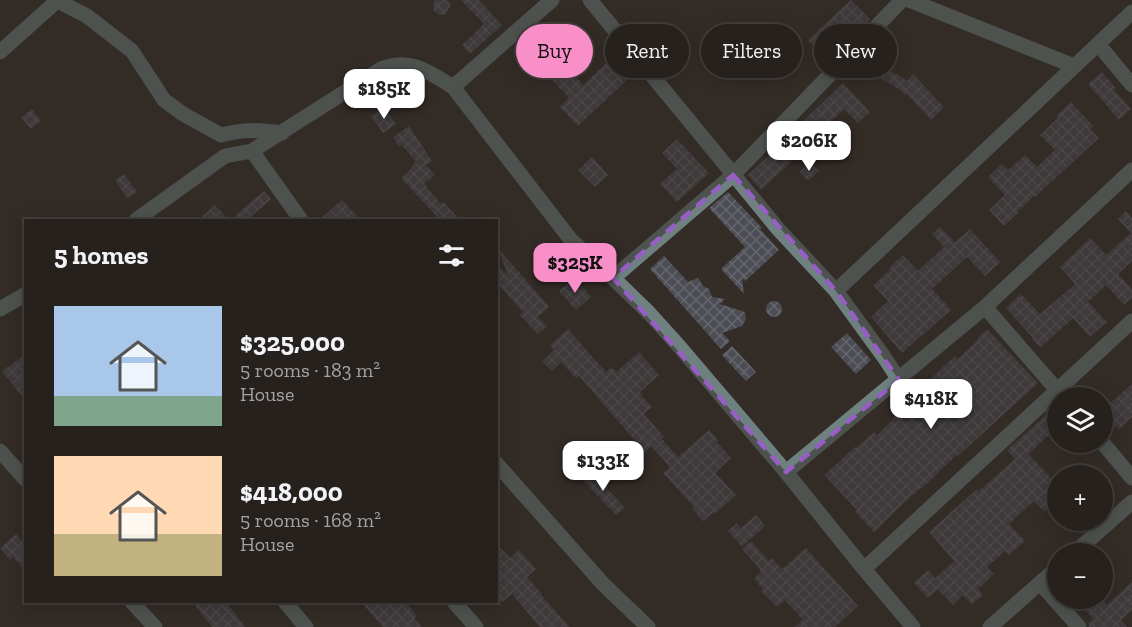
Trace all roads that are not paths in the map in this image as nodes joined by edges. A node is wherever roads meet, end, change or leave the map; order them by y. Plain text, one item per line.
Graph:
1 (552, 0) edge
2 (591, 0) edge
3 (902, 0) edge
4 (909, 0) edge
5 (1127, 0) edge
6 (56, 1) edge
7 (1132, 12) edge
8 (1116, 27) junction
9 (1098, 44) junction
10 (0, 52) edge
11 (1074, 66) junction
12 (1132, 85) edge
13 (453, 87) junction
14 (282, 133) junction
15 (221, 135) junction
16 (252, 151) junction
17 (225, 156) junction
18 (1132, 170) edge
19 (734, 175) junction
20 (137, 219) edge
21 (300, 219) edge
22 (613, 278) junction
23 (836, 291) junction
24 (24, 295) edge
25 (985, 307) junction
26 (0, 309) edge
27 (1132, 321) edge
28 (899, 380) junction
29 (1055, 387) edge
30 (1068, 387) edge
31 (1047, 406) edge
32 (0, 451) edge
33 (1111, 453) edge
34 (498, 465) edge
35 (786, 472) junction
36 (24, 478) edge
37 (1132, 478) edge
38 (1132, 502) edge
39 (1085, 543) edge
40 (864, 569) junction
41 (1047, 577) edge
42 (1040, 583) junction
43 (133, 603) edge
44 (286, 603) edge
45 (455, 603) edge
46 (641, 624) edge
47 (155, 627) edge
48 (306, 627) edge
49 (476, 627) edge
50 (913, 627) edge
51 (990, 627) edge
52 (1079, 627) edge

1 - 13 street
2 - 19 street
3 - 19 street
4 - 11 street
5 - 8 street
6 - 10 street
6 - 15 street
7 - 8 street
8 - 9 street
9 - 11 street
9 - 12 street
11 - 23 street
13 - 14 street
13 - 22 street
14 - 15 street
14 - 16 street
15 - 17 street
16 - 17 street
16 - 21 street
17 - 20 street
18 - 25 street
19 - 22 street
19 - 23 street
22 - 35 street
23 - 28 street
24 - 26 street
25 - 28 street
25 - 29 street
27 - 30 street
28 - 35 street
31 - 40 street
32 - 36 street
33 - 37 street
34 - 46 street
35 - 40 street
38 - 39 street
40 - 50 street
41 - 42 street
42 - 51 street
42 - 52 street
43 - 47 street
44 - 48 street
45 - 49 street

